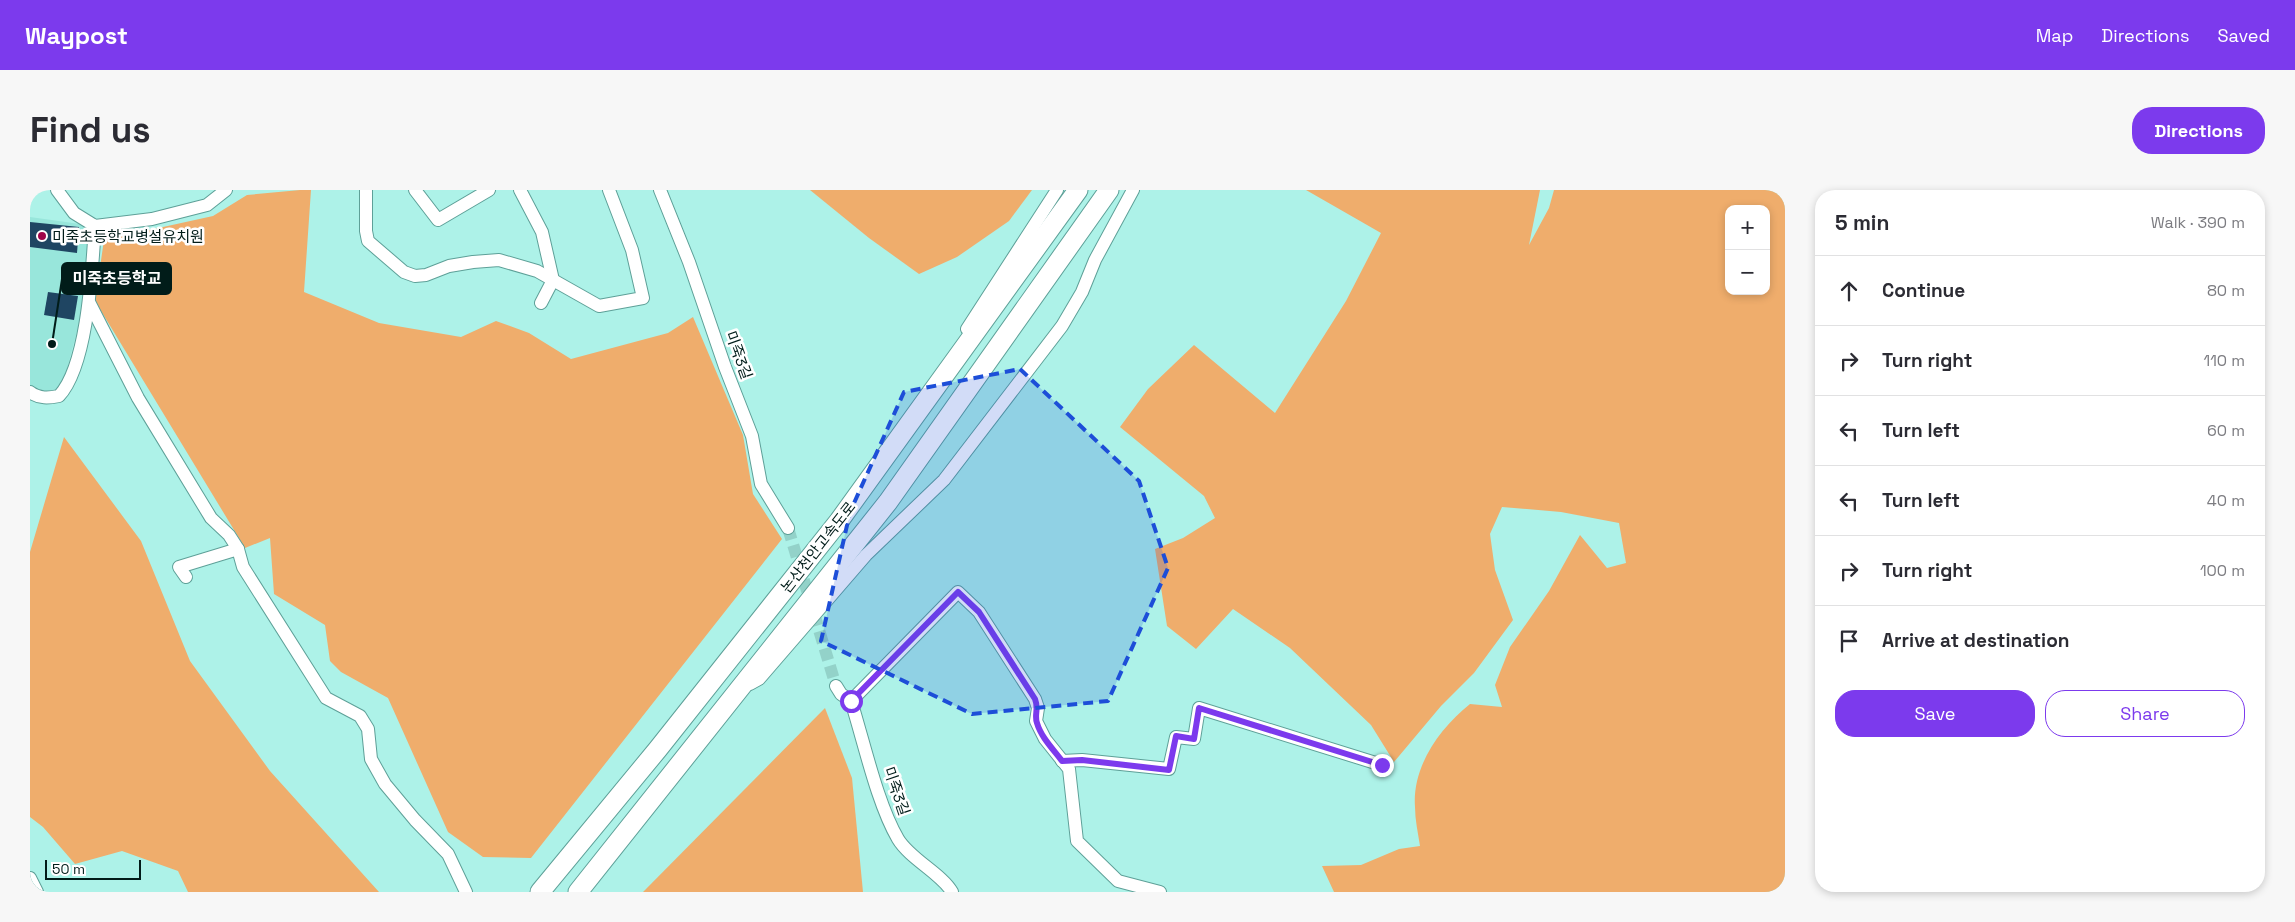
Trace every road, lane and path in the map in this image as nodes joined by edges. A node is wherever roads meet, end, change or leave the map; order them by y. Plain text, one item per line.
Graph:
1 (57, 190) edge
2 (226, 190) edge
3 (366, 190) edge
4 (415, 190) edge
5 (489, 190) edge
6 (520, 190) edge
7 (609, 190) edge
8 (660, 190) edge
9 (1057, 190) edge
10 (1078, 190) edge
11 (1109, 190) edge
12 (1133, 190) edge
13 (95, 226) junction
14 (553, 280) junction
15 (89, 302) junction
16 (541, 303) dead end
17 (30, 392) edge
18 (910, 425) junction
19 (788, 528) tunnel mouth
20 (238, 550) junction
21 (186, 578) dead end
22 (836, 686) tunnel mouth
23 (739, 688) junction
24 (851, 701) junction
25 (1062, 761) junction
26 (1382, 765) dead end
27 (30, 878) edge
28 (37, 892) edge
29 (466, 892) edge
30 (540, 892) edge
31 (578, 892) edge
32 (952, 892) edge
33 (1160, 892) edge

1 - 13 street
2 - 13 street
3 - 14 street
4 - 5 street
6 - 14 street
7 - 14 street
8 - 19 street, 미죽3길
9 - 18 street
10 - 18 highway, 논산천안고속도로
11 - 23 highway, 논산천안고속도로
12 - 23 street
13 - 15 street
14 - 16 street
15 - 17 street
15 - 20 street
18 - 30 highway, 논산천안고속도로
20 - 21 street
20 - 29 street
22 - 24 street, 미죽3길
23 - 31 highway, 논산천안고속도로
24 - 25 street
24 - 32 street, 미죽3길
25 - 26 street
25 - 33 street
27 - 28 street

